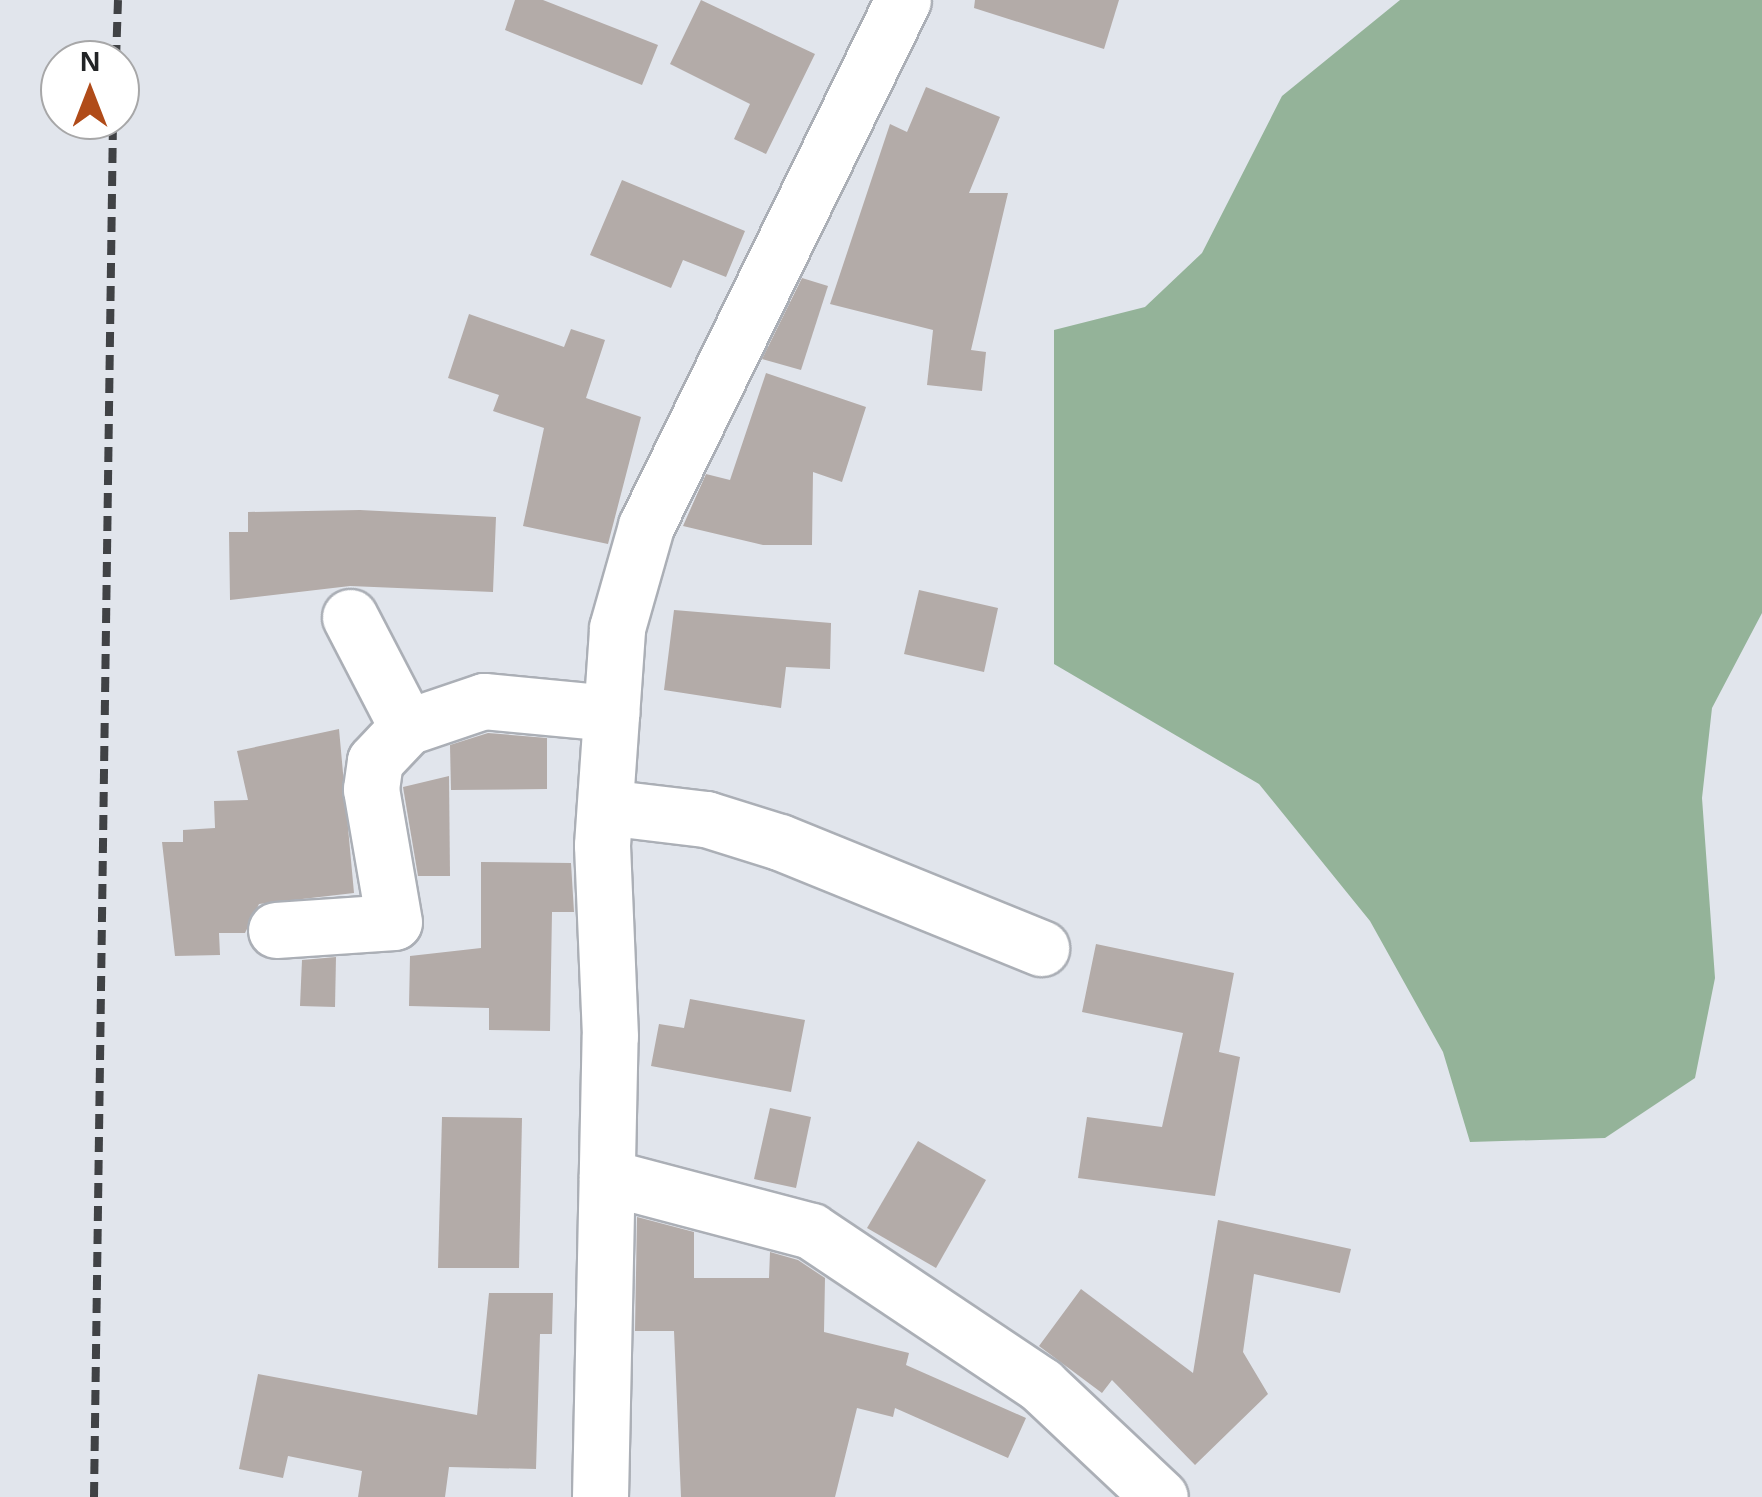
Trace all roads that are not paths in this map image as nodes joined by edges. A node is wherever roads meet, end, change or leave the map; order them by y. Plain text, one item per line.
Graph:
1 (902, 0) edge
2 (350, 617) dead end
3 (611, 713) junction
4 (407, 727) junction
5 (604, 807) junction
6 (276, 930) dead end
7 (1041, 948) dead end
8 (608, 1176) junction
9 (600, 1497) edge
10 (1160, 1497) edge

1 - 3 street
2 - 4 street
3 - 4 street
3 - 5 street
4 - 6 street
5 - 7 street
5 - 8 street
8 - 9 street
8 - 10 street

